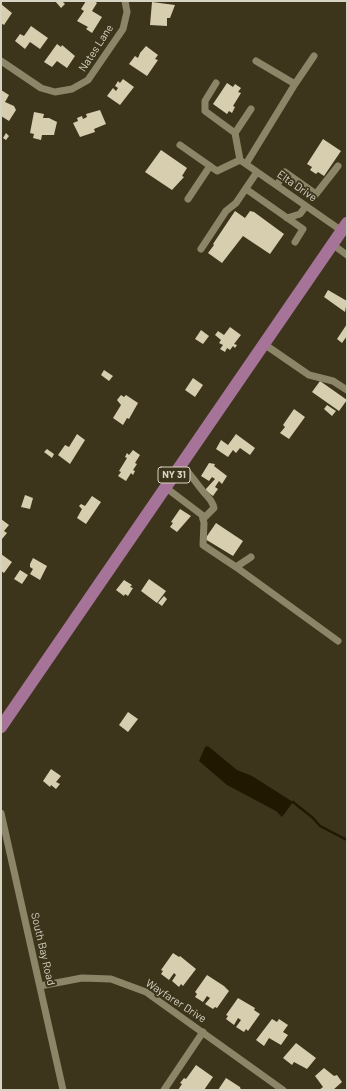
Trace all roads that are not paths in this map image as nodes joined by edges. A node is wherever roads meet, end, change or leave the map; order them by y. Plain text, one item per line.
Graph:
1 (124, 1) edge
2 (314, 56) dead end
3 (1, 61) edge
4 (256, 61) dead end
5 (216, 83) dead end
6 (295, 84) junction
7 (251, 110) dead end
8 (235, 133) junction
9 (180, 145) dead end
10 (243, 162) junction
11 (210, 166) junction
12 (338, 166) dead end
13 (258, 172) junction
14 (277, 185) junction
15 (246, 189) junction
16 (188, 198) dead end
17 (306, 206) junction
18 (287, 218) junction
19 (344, 227) edge
20 (295, 242) dead end
21 (332, 244) junction
22 (201, 249) dead end
23 (347, 255) edge
24 (264, 344) junction
25 (347, 390) edge
26 (181, 465) junction
27 (165, 487) junction
28 (203, 519) junction
29 (251, 557) dead end
30 (236, 567) junction
31 (338, 641) dead end
32 (1, 727) edge
33 (1, 813) edge
34 (40, 986) junction
35 (203, 1032) junction
36 (64, 1090) edge
37 (164, 1090) edge
38 (283, 1090) edge

1 - 3 street, Nates Lane
2 - 6 street
4 - 6 street
5 - 8 street
6 - 10 street
7 - 8 street
8 - 10 street
9 - 11 street
10 - 11 street
10 - 13 street, Elta Drive
11 - 16 street
12 - 14 street
13 - 14 street, Elta Drive
13 - 15 street
14 - 17 street, Elta Drive
15 - 18 street
15 - 22 street
17 - 18 street
17 - 19 street, Elta Drive
18 - 20 street
19 - 21 main road, NY 31
21 - 23 street
21 - 24 main road, NY 31
24 - 25 street
24 - 26 main road, NY 31
26 - 27 main road, NY 31
26 - 28 street
27 - 28 street
27 - 32 main road, NY 31
28 - 30 street
29 - 30 street
30 - 31 street
33 - 34 street, South Bay Road
34 - 35 street, Wayfarer Drive
34 - 36 street, South Bay Road
35 - 37 street
35 - 38 street, Wayfarer Drive

